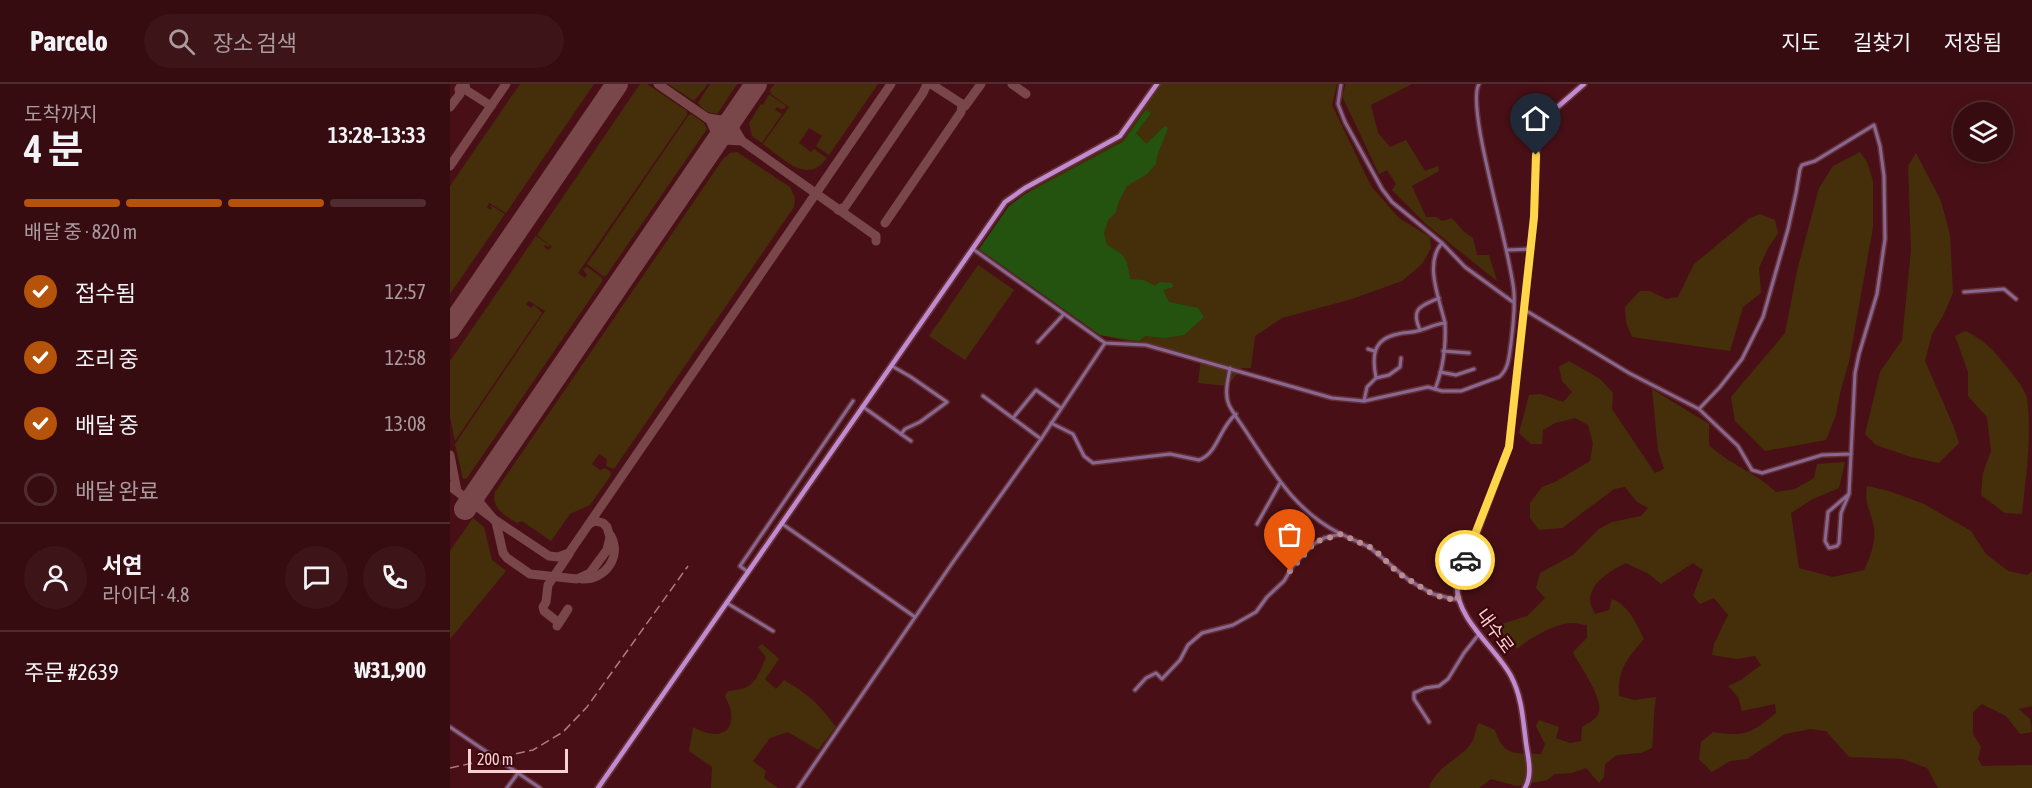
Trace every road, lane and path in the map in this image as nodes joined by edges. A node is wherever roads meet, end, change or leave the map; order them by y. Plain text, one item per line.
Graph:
1 (1157, 84) edge
2 (1341, 84) edge
3 (1478, 84) edge
4 (1584, 84) edge
5 (1442, 243) junction
6 (973, 249) junction
7 (1529, 249) junction
8 (1507, 250) junction
9 (1964, 292) dead end
10 (1439, 298) junction
11 (2016, 299) dead end
12 (1514, 302) junction
13 (1523, 309) junction
14 (1064, 314) junction
15 (1444, 323) junction
16 (1420, 330) junction
17 (1038, 342) dead end
18 (1105, 343) junction
19 (1368, 350) dead end
20 (1374, 351) junction
21 (1443, 351) junction
22 (1469, 353) dead end
23 (1401, 358) dead end
24 (892, 366) junction
25 (1230, 368) junction
26 (1474, 369) dead end
27 (1440, 372) junction
28 (1376, 378) junction
29 (1435, 389) junction
30 (983, 396) dead end
31 (854, 401) dead end
32 (1364, 401) junction
33 (862, 406) junction
34 (1061, 408) junction
35 (1699, 409) junction
36 (1236, 414) junction
37 (1013, 418) junction
38 (1052, 423) junction
39 (901, 434) junction
40 (1041, 439) junction
41 (911, 441) dead end
42 (1851, 454) junction
43 (1280, 483) junction
44 (1849, 494) junction
45 (781, 523) junction
46 (1257, 524) dead end
47 (1341, 534) junction
48 (748, 572) junction
49 (1458, 600) junction
50 (727, 603) junction
51 (915, 618) junction
52 (773, 631) dead end
53 (1479, 634) junction
54 (1135, 690) dead end
55 (1429, 722) dead end
56 (450, 727) edge
57 (518, 773) junction
58 (507, 788) edge
59 (540, 788) edge
60 (598, 788) edge
61 (798, 788) edge
62 (1525, 788) edge

1 - 6 street
2 - 5 street
3 - 8 street
4 - 7 street, 내수로
5 - 10 street
5 - 12 street
6 - 14 street
6 - 24 street
7 - 8 street
7 - 13 street, 내수로
8 - 12 street
9 - 11 street
10 - 15 street
10 - 16 street
12 - 29 street
13 - 35 street
13 - 49 street, 내수로
14 - 17 street
14 - 18 street
15 - 16 street
15 - 21 street
16 - 20 street
18 - 25 street
18 - 34 street
19 - 20 street
20 - 28 street
21 - 22 street
21 - 27 street
23 - 28 street
24 - 33 street
24 - 39 street
25 - 32 street
25 - 36 street
26 - 27 street
27 - 29 street
28 - 32 street
29 - 32 street
30 - 37 street
31 - 48 street
33 - 39 street
33 - 45 street
34 - 37 street
34 - 38 street
35 - 42 street
35 - 42 street
36 - 38 street
36 - 43 street
37 - 40 street
38 - 40 street
39 - 41 street
40 - 51 street
42 - 44 street
43 - 46 street
43 - 47 street
44 - 44 street
45 - 48 street
45 - 51 street
47 - 49 street
47 - 54 street
48 - 50 street
49 - 53 street, 내수로
50 - 52 street
50 - 60 street
51 - 61 street
53 - 55 street
53 - 62 street, 내수로
56 - 57 street
57 - 58 street
57 - 59 street

